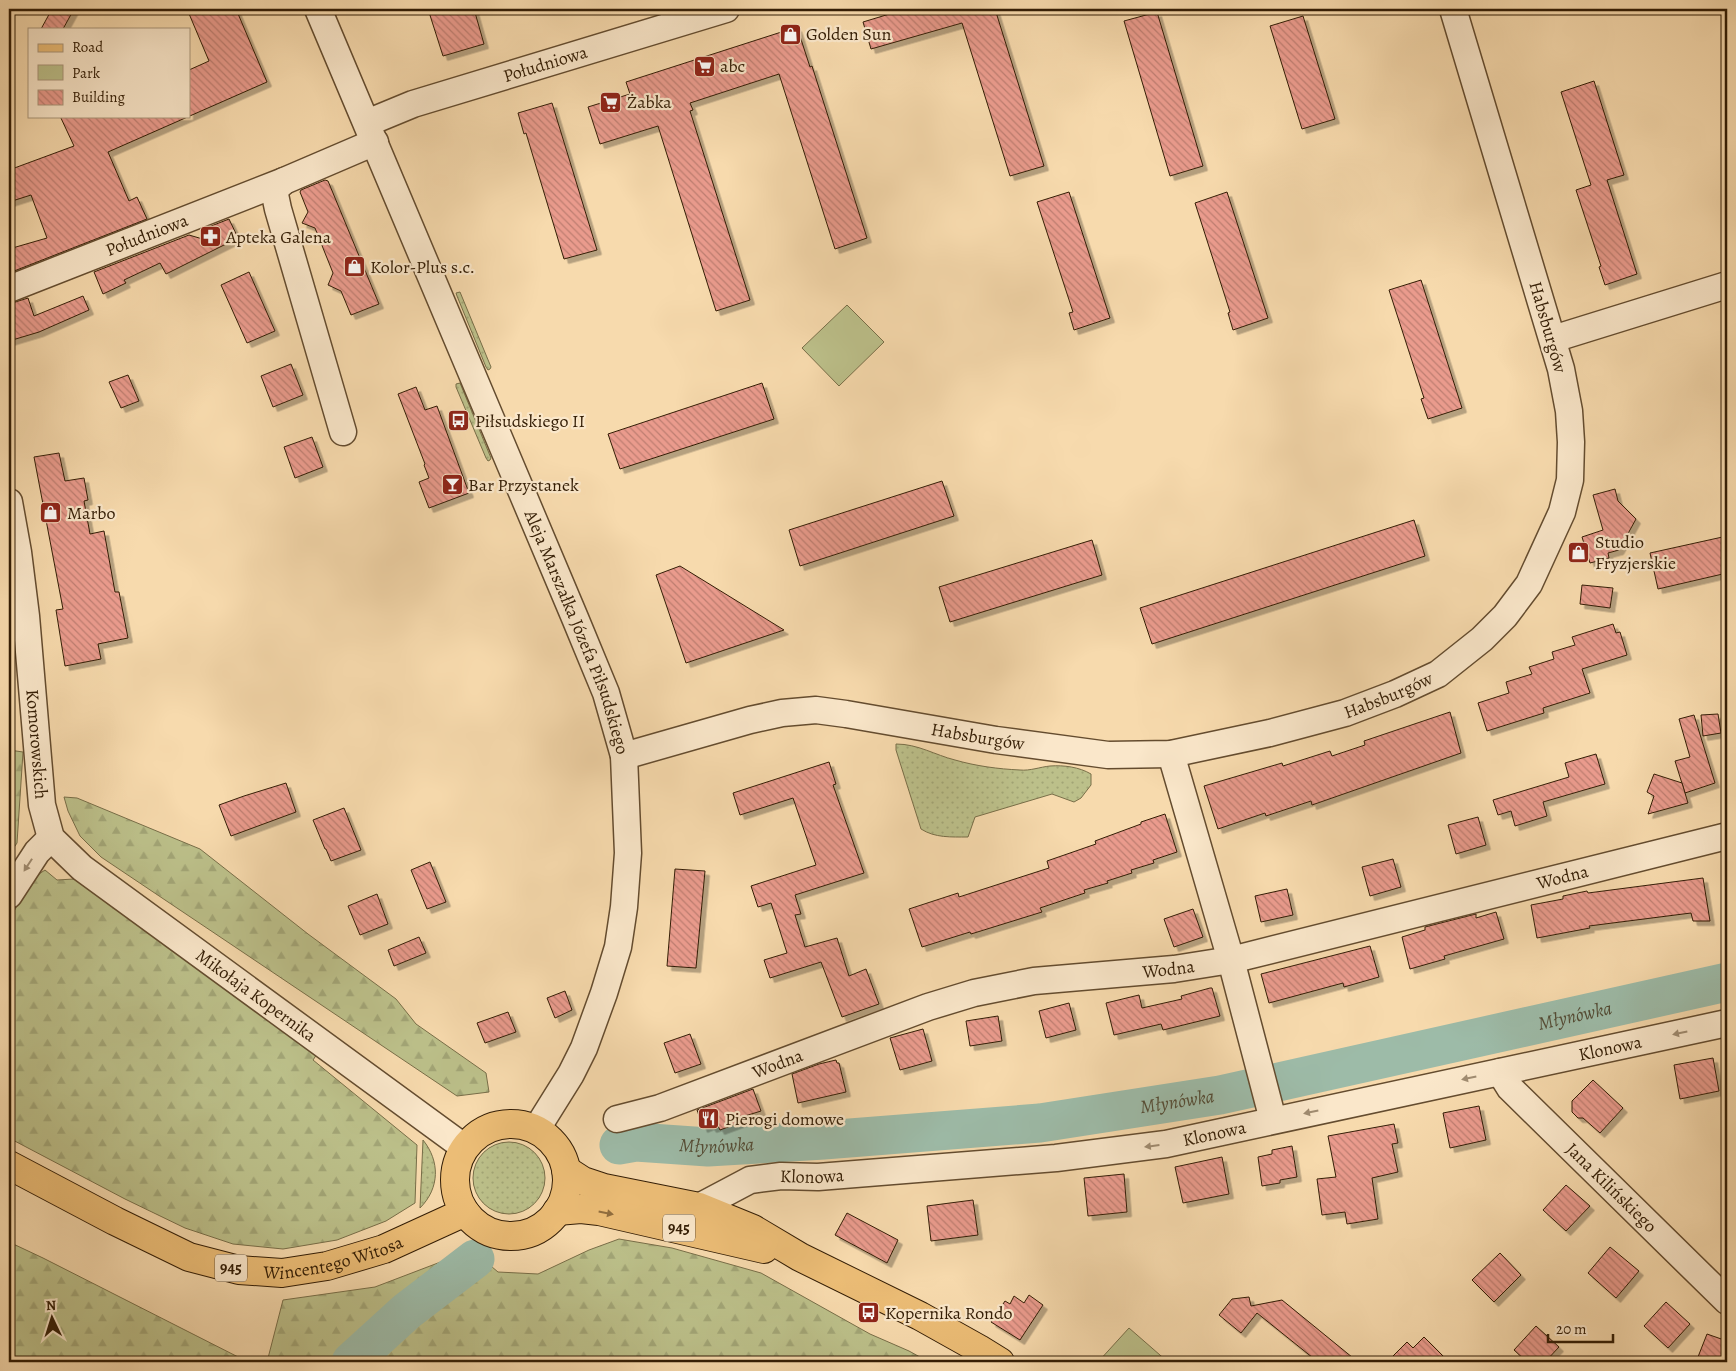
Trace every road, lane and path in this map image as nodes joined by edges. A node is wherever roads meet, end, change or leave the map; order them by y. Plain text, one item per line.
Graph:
1 (318, 9) edge
2 (726, 9) edge
3 (1453, 9) edge
4 (371, 132) junction
5 (284, 181) junction
6 (1727, 285) edge
7 (9, 289) edge
8 (1553, 339) junction
9 (343, 432) dead end
10 (9, 502) edge
11 (1171, 754) junction
12 (624, 756) junction
13 (1727, 836) edge
14 (51, 838) junction
15 (9, 895) edge
16 (1231, 960) junction
17 (1727, 1022) edge
18 (1500, 1072) junction
19 (617, 1119) dead end
20 (1272, 1120) junction
21 (536, 1130) junction
22 (465, 1148) junction
23 (9, 1166) edge
24 (566, 1170) junction
25 (699, 1207) junction
26 (465, 1212) junction
27 (557, 1212) junction
28 (800, 1257) junction
29 (1727, 1301) edge
30 (1000, 1362) edge

1 - 4 street, Aleja Marszałka Józefa Piłsudskiego
2 - 4 street, Południowa
3 - 8 street, Habsburgów
4 - 5 street, Południowa
4 - 12 street, Aleja Marszałka Józefa Piłsudskiego
5 - 7 street, Południowa
5 - 9 street
6 - 8 street
8 - 11 street, Habsburgów
10 - 14 street, Komorowskich
11 - 12 street, Habsburgów
11 - 16 street
12 - 21 street, Aleja Marszałka Józefa Piłsudskiego
13 - 16 street, Wodna
14 -> 15 street
14 - 22 street, Mikołaja Kopernika
16 - 19 street, Wodna
16 - 20 street
17 -> 18 street, Klonowa
18 -> 20 street, Klonowa
18 - 29 street, Jana Kilińskiego
20 -> 25 street, Klonowa
21 - 22 main road
21 - 24 main road
22 - 26 main road
23 - 26 main road, Wincentego Witosa / 945
24 - 25 main road, 945
24 - 27 main road
25 - 28 main road, 945
26 - 27 main road
27 -> 28 main road, 945
28 - 30 main road, 945

